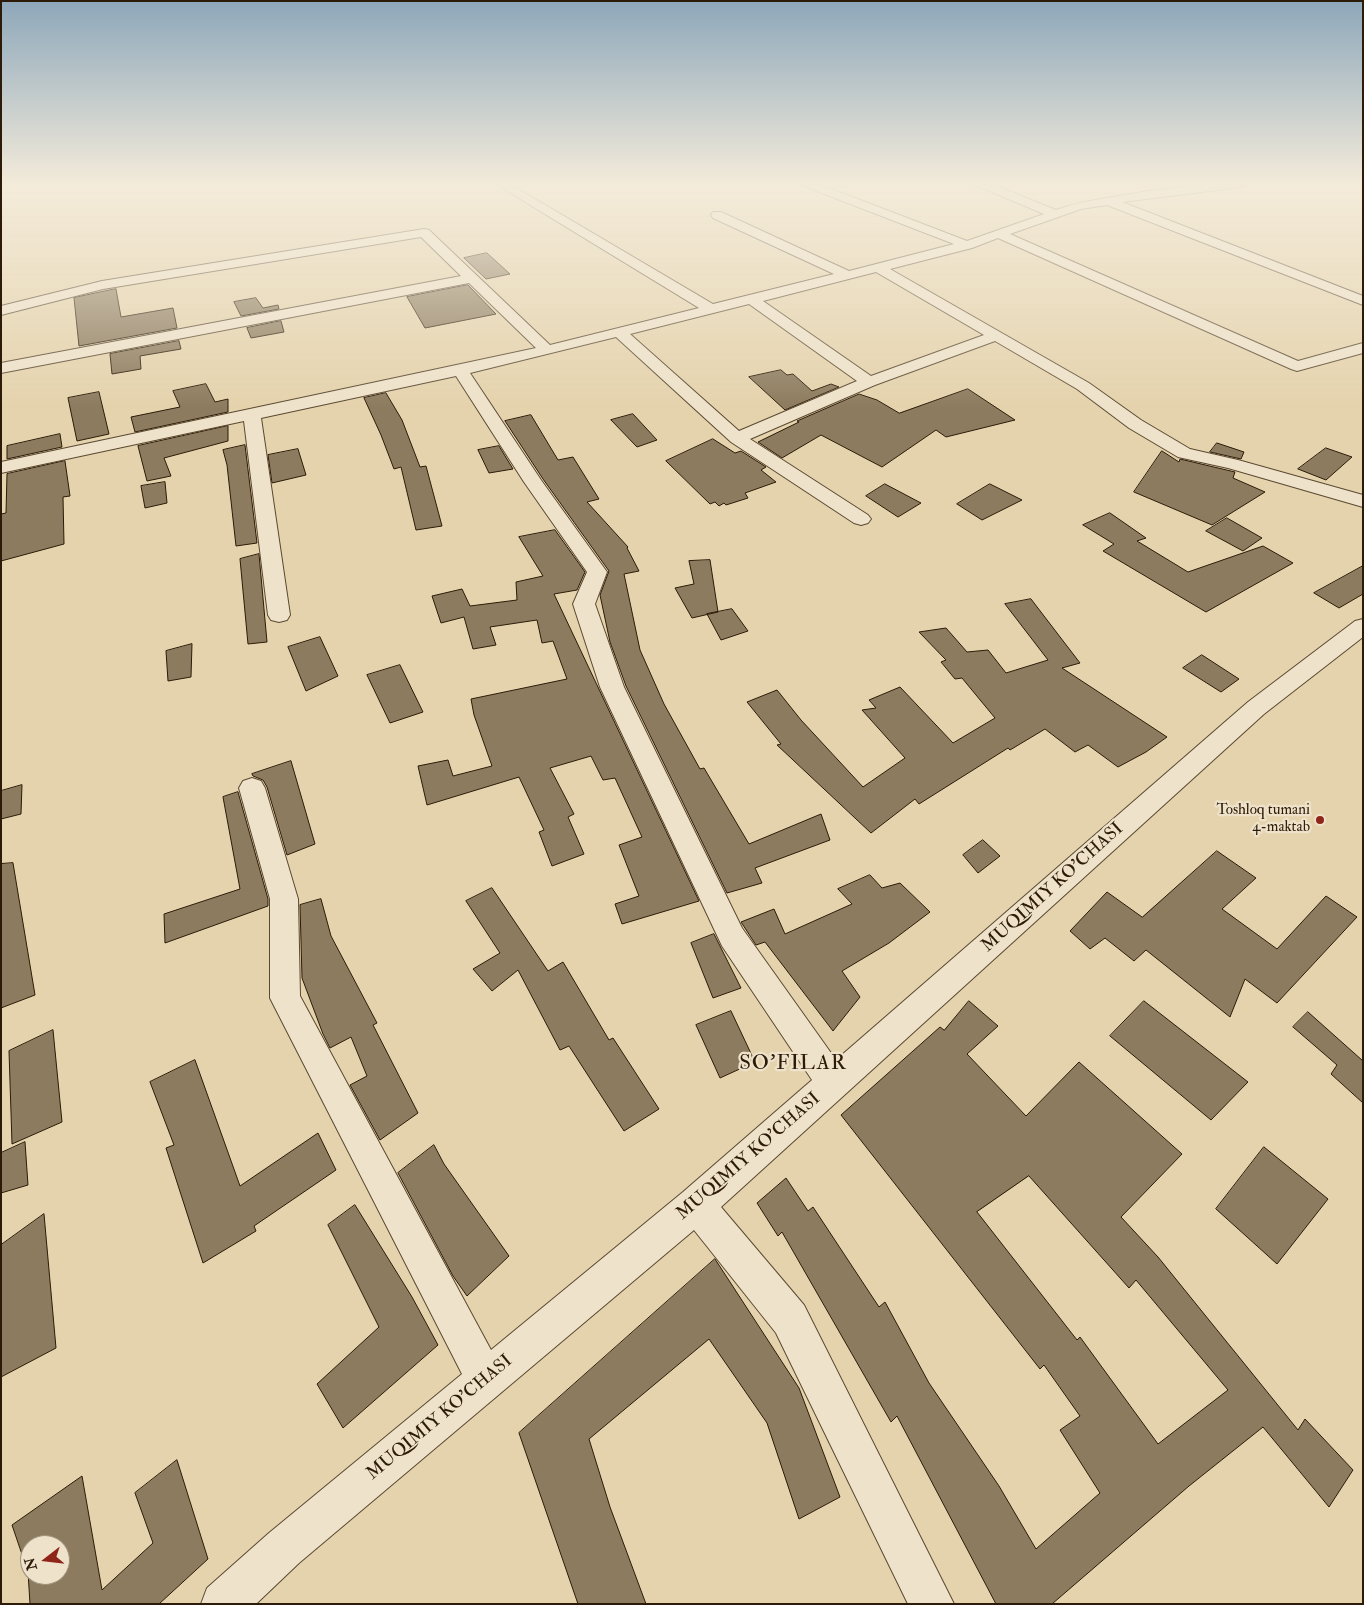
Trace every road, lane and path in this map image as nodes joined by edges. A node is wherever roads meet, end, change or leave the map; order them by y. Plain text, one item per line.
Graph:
1 (270, 258) edge
2 (451, 258) edge
3 (625, 258) edge
4 (810, 258) edge
5 (914, 258) edge
6 (1053, 258) edge
7 (1253, 258) edge
8 (877, 267) junction
9 (847, 275) junction
10 (473, 278) junction
11 (751, 299) junction
12 (1363, 301) edge
13 (711, 309) junction
14 (1, 310) edge
15 (619, 332) junction
16 (995, 336) junction
17 (1363, 348) edge
18 (547, 350) junction
19 (1, 368) edge
20 (460, 370) junction
21 (869, 382) junction
22 (252, 414) junction
23 (737, 438) junction
24 (1, 468) edge
25 (1363, 501) edge
26 (862, 519) dead end
27 (279, 615) dead end
28 (1363, 626) edge
29 (252, 788) dead end
30 (833, 1083) junction
31 (696, 1204) junction
32 (486, 1380) junction
33 (222, 1604) edge
34 (932, 1604) edge

1 - 14 street
2 - 10 street
3 - 13 street
4 - 9 street
5 - 8 street
6 - 17 street
7 - 12 street
8 - 9 street
8 - 16 street
9 - 11 street
10 - 18 street
10 - 19 street
11 - 13 street
11 - 21 street
13 - 15 street
15 - 18 street
15 - 23 street
16 - 21 street
16 - 25 street
18 - 20 street
20 - 22 street
20 - 30 street
21 - 23 street
22 - 24 street
22 - 27 street
23 - 26 street
28 - 30 street, MUQIMIY KO'CHASI
29 - 32 street
30 - 31 street, MUQIMIY KO'CHASI
31 - 32 street, MUQIMIY KO'CHASI
31 - 34 street
32 - 33 street, MUQIMIY KO'CHASI

